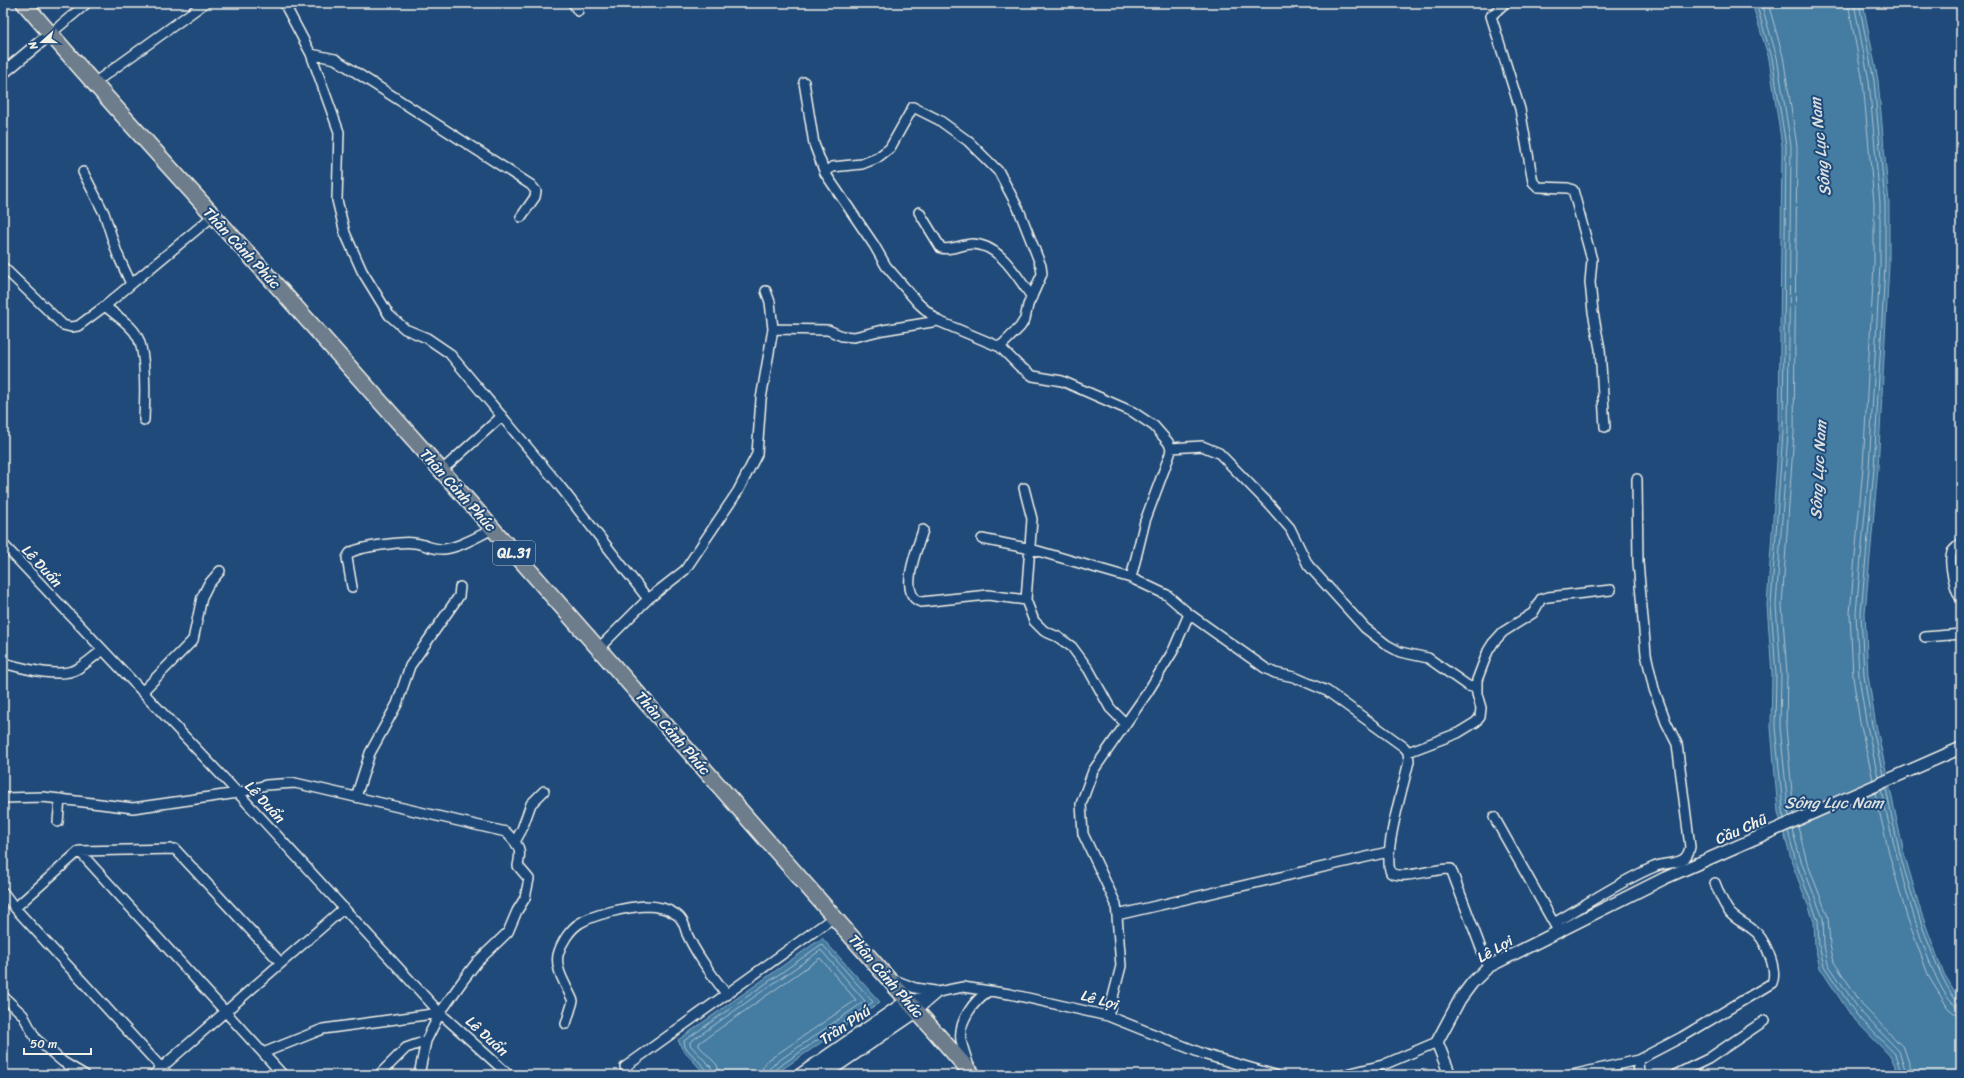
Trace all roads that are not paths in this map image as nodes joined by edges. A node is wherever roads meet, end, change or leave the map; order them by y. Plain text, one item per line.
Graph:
1 (24, 3) edge
2 (87, 3) edge
3 (205, 3) edge
4 (284, 3) edge
5 (1505, 3) edge
6 (50, 34) junction
7 (311, 54) junction
8 (3, 73) edge
9 (804, 82) dead end
10 (94, 83) junction
11 (83, 172) dead end
12 (824, 173) junction
13 (919, 212) dead end
14 (213, 216) junction
15 (521, 217) dead end
16 (3, 267) edge
17 (131, 284) junction
18 (766, 291) dead end
19 (1032, 297) junction
20 (105, 306) junction
21 (938, 321) junction
22 (773, 328) junction
23 (1000, 347) junction
24 (502, 416) junction
25 (144, 420) dead end
26 (1605, 427) dead end
27 (1171, 448) junction
28 (441, 471) junction
29 (1637, 479) dead end
30 (1024, 488) dead end
31 (493, 529) junction
32 (923, 530) dead end
33 (982, 539) dead end
34 (1961, 543) edge
35 (3, 544) edge
36 (1031, 549) junction
37 (220, 571) dead end
38 (1131, 578) junction
39 (352, 587) dead end
40 (460, 588) dead end
41 (1611, 590) dead end
42 (648, 598) junction
43 (1961, 599) edge
44 (1026, 600) junction
45 (1189, 614) junction
46 (1961, 634) edge
47 (1925, 637) dead end
48 (599, 648) junction
49 (103, 650) junction
50 (3, 663) edge
51 (1477, 688) junction
52 (142, 692) junction
53 (1125, 723) junction
54 (1960, 748) edge
55 (1408, 752) junction
56 (544, 791) dead end
57 (238, 793) junction
58 (356, 797) junction
59 (3, 798) edge
60 (60, 799) junction
61 (1494, 817) dead end
62 (58, 822) dead end
63 (515, 842) junction
64 (79, 850) junction
65 (1388, 852) junction
66 (1665, 878) joint
67 (1715, 883) dead end
68 (3, 892) edge
69 (15, 908) junction
70 (344, 908) junction
71 (1117, 915) junction
72 (834, 917) junction
73 (1556, 927) junction
74 (281, 963) junction
75 (1488, 967) junction
76 (886, 976) junction
77 (989, 991) junction
78 (938, 992) junction
79 (727, 995) junction
80 (3, 996) edge
81 (912, 1006) junction
82 (225, 1012) junction
83 (440, 1013) junction
84 (1108, 1016) junction
85 (1764, 1021) dead end
86 (566, 1024) dead end
87 (426, 1041) junction
88 (1437, 1042) junction
89 (263, 1053) junction
90 (1638, 1060) junction
91 (625, 1067) dead end
92 (161, 1068) junction
93 (808, 1073) edge
94 (972, 1074) edge
95 (85, 1075) edge
96 (153, 1075) edge
97 (168, 1075) edge
98 (283, 1075) edge
99 (379, 1075) edge
100 (418, 1075) edge
101 (509, 1075) edge
102 (822, 1075) edge
103 (1276, 1075) edge
104 (1343, 1075) edge
105 (1450, 1075) edge
106 (1572, 1075) edge
107 (1639, 1075) edge
108 (1675, 1075) edge

1 - 6 highway, QL.31
2 - 6 street
3 - 10 street
4 - 7 street
5 - 26 street
6 - 8 street
6 - 10 highway, Thân Cảnh Phúc / QL.31
7 - 15 street
7 - 24 street
9 - 12 street
10 - 14 highway, Thân Cảnh Phúc / QL.31
11 - 17 street
12 - 19 street
12 - 21 street
13 - 19 street
14 - 17 street
14 - 28 highway, Thân Cảnh Phúc / QL.31
16 - 20 street
17 - 20 street
18 - 22 street
19 - 23 street
20 - 25 street
21 - 22 street
21 - 23 street
22 - 42 street
23 - 27 street
24 - 28 street
24 - 42 street
27 - 38 street
27 - 51 street
28 - 31 highway, Thân Cảnh Phúc / QL.31
29 - 73 street
30 - 36 street
31 - 39 street
31 - 48 highway, Thân Cảnh Phúc / QL.31
32 - 44 street
33 - 36 street
34 - 43 street
35 - 49 street, Lê Duẩn
36 - 38 street
36 - 44 street
37 - 52 street
38 - 45 street
40 - 58 street
41 - 51 street
42 - 48 street
44 - 53 street
45 - 53 street
45 - 55 street
46 - 47 street
48 - 72 highway, Thân Cảnh Phúc / QL.31
49 - 50 street
49 - 52 street, Lê Duẩn
51 - 55 street
52 - 57 street, Lê Duẩn
53 - 71 street
54 - 66 street, Cầu Chũ
55 - 65 street
56 - 63 street
57 - 58 street
57 - 60 street
57 - 70 street, Lê Duẩn
58 - 63 street
59 - 60 street
60 - 62 street
61 - 73 street
63 - 83 street
64 - 69 street
64 - 74 street
64 - 82 street
65 - 71 street
65 - 75 street
66 - 73 street, Lê Lợi
67 - 90 street
68 - 69 street
69 - 92 street
70 - 74 street
70 - 83 street, Lê Duẩn
71 - 84 street
72 - 76 highway, Thân Cảnh Phúc / QL.31
72 - 79 street
73 - 75 street, Lê Lợi
74 - 82 street
75 - 88 street, Lê Lợi
76 - 78 street
76 - 81 highway, Thân Cảnh Phúc / QL.31
77 - 78 street, Lê Lợi
77 - 84 street, Lê Lợi
77 - 94 street
78 - 81 street, Lê Lợi
79 - 86 street
79 - 91 street
80 - 95 street
81 - 93 main road, Trần Phú
81 - 94 highway, Thân Cảnh Phúc / QL.31
81 - 102 main road, Trần Phú
82 - 89 street
82 - 92 street
83 - 87 street
83 - 89 street
83 - 101 street, Lê Duẩn
84 - 103 street, Lê Lợi
85 - 108 street
87 - 99 street
87 - 100 street
88 - 104 street
88 - 105 street
89 - 98 street
90 - 106 street
90 - 107 street
92 - 96 street
92 - 97 street

